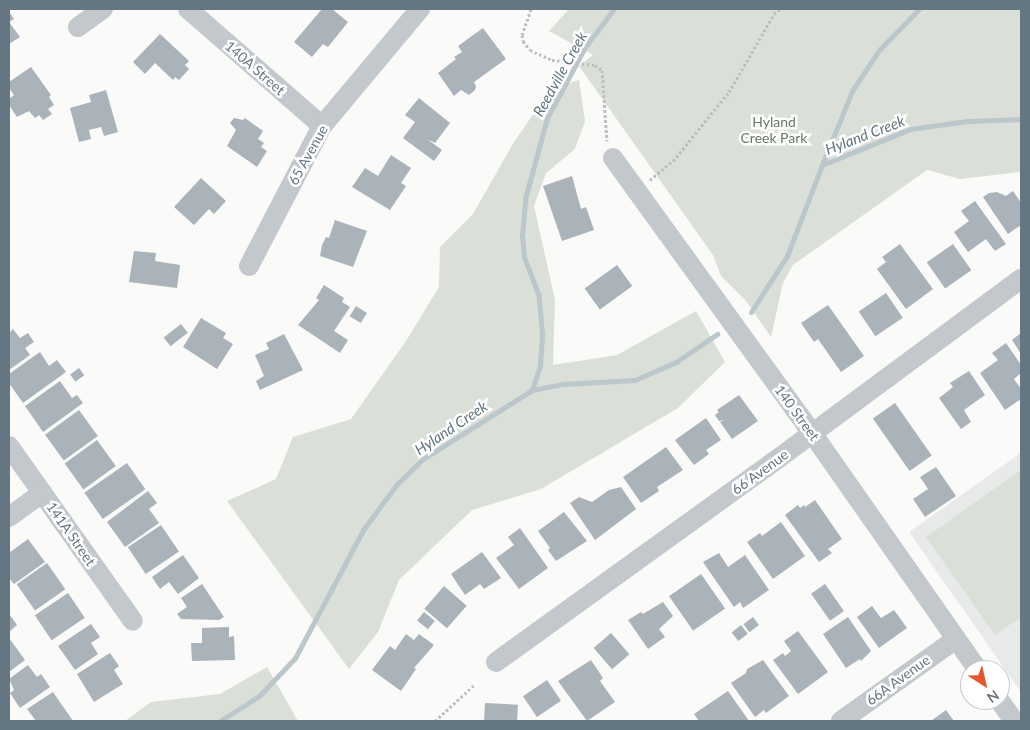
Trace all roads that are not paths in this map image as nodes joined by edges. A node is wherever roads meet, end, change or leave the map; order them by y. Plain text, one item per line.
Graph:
1 (103, 9) edge
2 (188, 9) edge
3 (420, 9) edge
4 (78, 27) dead end
5 (322, 126) junction
6 (613, 158) road end
7 (249, 266) dead end
8 (1021, 279) edge
9 (812, 433) junction
10 (9, 446) edge
11 (42, 493) junction
12 (9, 517) edge
13 (133, 621) dead end
14 (956, 638) junction
15 (971, 660) edge
16 (496, 662) dead end
17 (1006, 710) edge
18 (841, 721) edge
19 (1014, 721) edge

1 - 4 street
2 - 5 street, 140A Street
3 - 5 street, 65 Avenue
5 - 7 street, 65 Avenue
6 - 9 street, 140 Street
8 - 9 street, 66 Avenue
9 - 14 street, 140 Street
9 - 16 street, 66 Avenue
10 - 11 street, 141A Street
11 - 12 street
11 - 13 street, 141A Street
14 - 15 street, 140 Street
14 - 18 street, 66A Avenue
17 - 19 street

